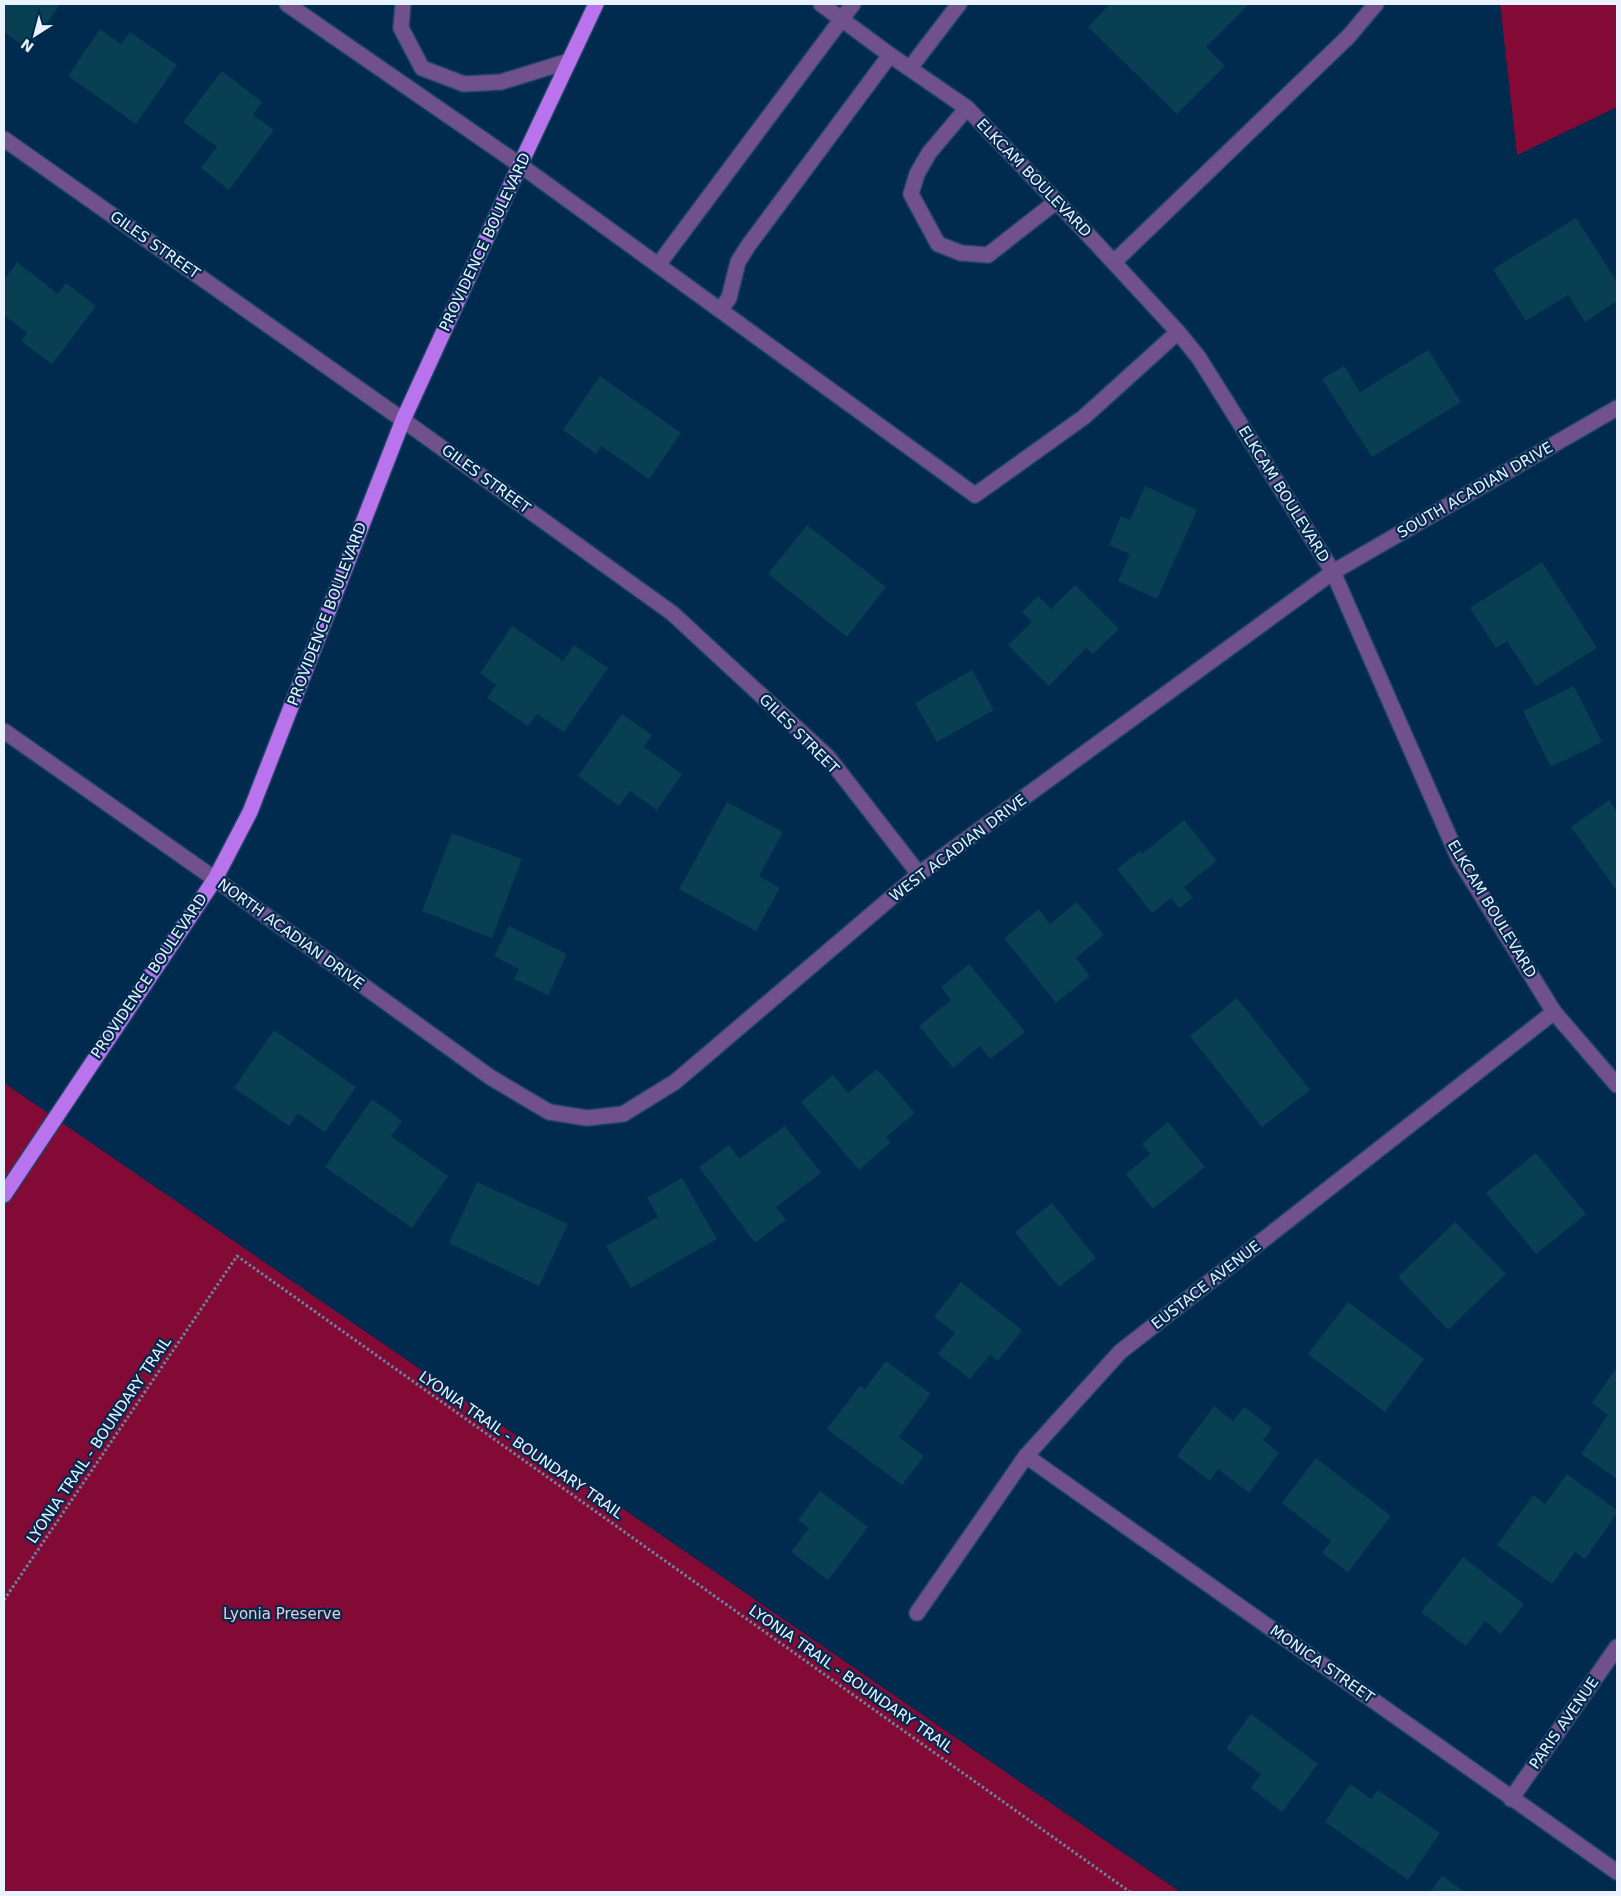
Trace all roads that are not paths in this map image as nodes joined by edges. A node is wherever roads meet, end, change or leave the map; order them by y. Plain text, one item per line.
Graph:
1 (287, 4) edge
2 (403, 4) edge
3 (596, 4) edge
4 (821, 4) edge
5 (853, 4) edge
6 (958, 4) edge
7 (1376, 4) edge
8 (842, 19) junction
9 (890, 55) junction
10 (570, 61) junction
11 (910, 68) junction
12 (967, 108) junction
13 (4, 139) edge
14 (520, 165) junction
15 (1057, 201) junction
16 (1114, 262) junction
17 (658, 265) junction
18 (720, 310) junction
19 (1178, 332) junction
20 (1617, 408) edge
21 (403, 420) junction
22 (1333, 572) junction
23 (4, 731) edge
24 (919, 874) junction
25 (215, 879) junction
26 (1554, 1012) junction
27 (1617, 1084) edge
28 (587, 1118) joint
29 (4, 1195) edge
30 (1026, 1456) junction
31 (917, 1614) dead end
32 (1617, 1647) edge
33 (1511, 1798) junction
34 (1617, 1872) edge

1 - 14 street
2 - 10 street
3 - 10 main road, PROVIDENCE BOULEVARD
4 - 8 street, ELKCAM BOULEVARD
5 - 8 street
6 - 11 street
7 - 16 street
8 - 9 street, ELKCAM BOULEVARD
8 - 17 street
9 - 11 street, ELKCAM BOULEVARD
9 - 18 street
10 - 14 main road, PROVIDENCE BOULEVARD
11 - 12 street, ELKCAM BOULEVARD
12 - 15 street, ELKCAM BOULEVARD
12 - 15 street
13 - 21 street, GILES STREET
14 - 17 street
14 - 21 main road, PROVIDENCE BOULEVARD
15 - 16 street, ELKCAM BOULEVARD
16 - 19 street, ELKCAM BOULEVARD
17 - 18 street
18 - 19 street
19 - 22 street, ELKCAM BOULEVARD
20 - 22 street, SOUTH ACADIAN DRIVE
21 - 24 street, GILES STREET
21 - 25 main road, PROVIDENCE BOULEVARD
22 - 24 street, WEST ACADIAN DRIVE
22 - 26 street, ELKCAM BOULEVARD
23 - 25 street, NORTH ACADIAN DRIVE
24 - 28 street, WEST ACADIAN DRIVE
25 - 28 street, NORTH ACADIAN DRIVE
25 - 29 main road, PROVIDENCE BOULEVARD
26 - 27 street, ELKCAM BOULEVARD
26 - 30 street, EUSTACE AVENUE
30 - 31 street, EUSTACE AVENUE
30 - 33 street, MONICA STREET
32 - 33 street, PARIS AVENUE
33 - 34 street, MONICA STREET

